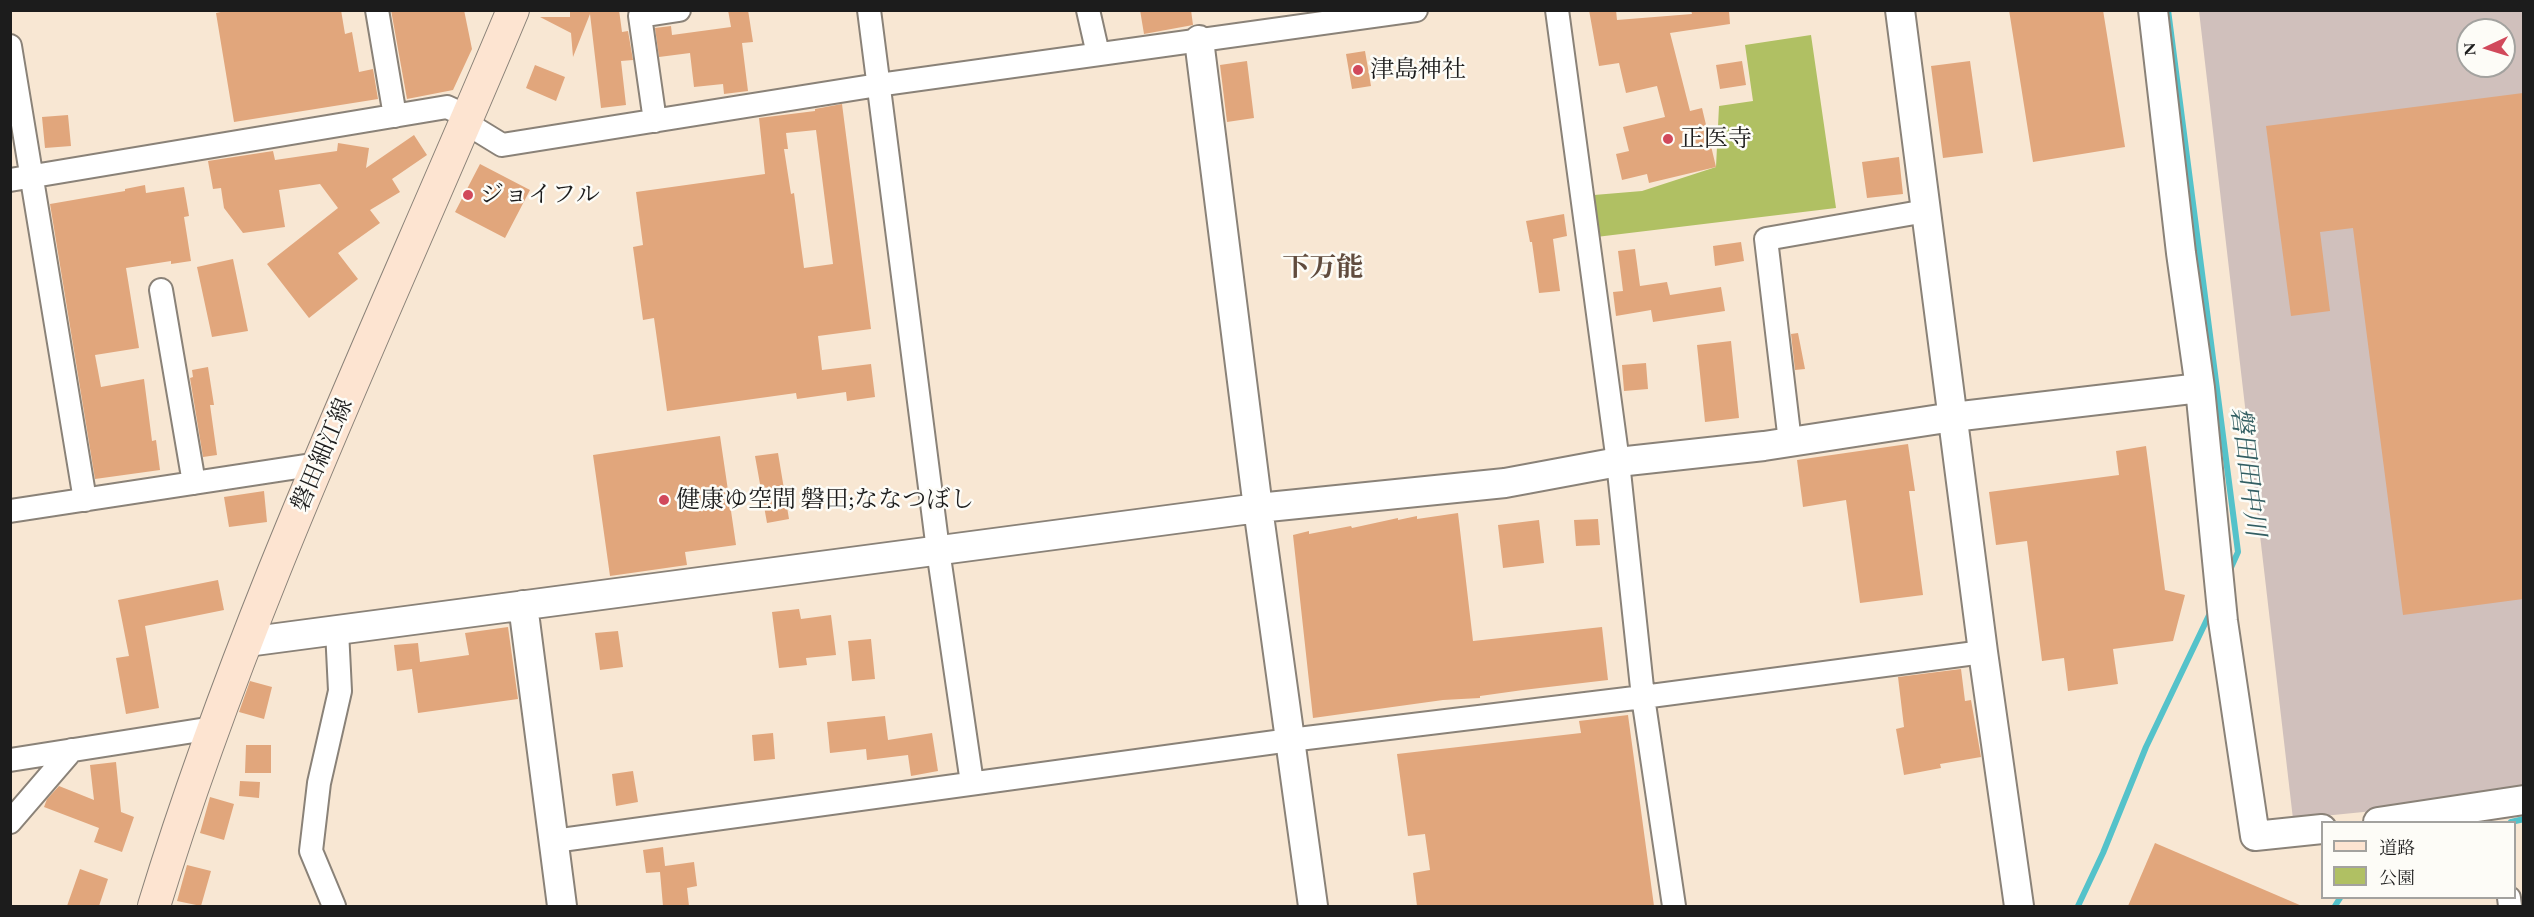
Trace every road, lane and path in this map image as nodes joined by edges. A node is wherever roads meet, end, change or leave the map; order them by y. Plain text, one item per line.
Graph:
1 (376, 10) edge
2 (513, 10) edge
3 (679, 10) edge
4 (869, 10) edge
5 (1088, 10) edge
6 (1416, 10) edge
7 (1557, 10) edge
8 (1900, 10) edge
9 (2152, 10) edge
10 (1331, 16) edge
11 (1199, 40) junction
12 (10, 46) edge
13 (1098, 54) junction
14 (878, 85) junction
15 (395, 116) junction
16 (467, 120) junction
17 (655, 120) junction
18 (21, 179) edge
19 (1926, 211) junction
20 (161, 290) dead end
21 (2200, 388) junction
22 (1953, 417) junction
23 (1790, 442) junction
24 (1618, 462) junction
25 (318, 464) junction
26 (194, 483) junction
27 (85, 500) junction
28 (1258, 508) junction
29 (10, 511) edge
30 (938, 550) junction
31 (523, 605) junction
32 (337, 630) junction
33 (246, 642) junction
34 (1983, 652) junction
35 (1643, 698) junction
36 (213, 728) junction
37 (1290, 740) junction
38 (72, 750) junction
39 (10, 760) edge
40 (972, 783) junction
41 (2506, 810) edge
42 (2389, 821) edge
43 (10, 822) edge
44 (2321, 829) edge
45 (554, 841) junction
46 (154, 906) edge
47 (334, 906) edge
48 (562, 906) edge
49 (1313, 906) edge
50 (1674, 906) edge
51 (2019, 906) edge

1 - 15 street
2 - 16 main road, 磐田細江線
3 - 17 street
4 - 14 street
5 - 13 street
6 - 10 street
7 - 24 street
8 - 19 street
9 - 21 street
10 - 11 street
11 - 13 street
11 - 28 street
12 - 18 street
13 - 14 street
14 - 17 street
14 - 30 street
15 - 16 street
15 - 18 street
16 - 17 street
16 - 25 main road, 磐田細江線
18 - 27 street
19 - 22 street
19 - 23 street
20 - 26 street
21 - 22 street
21 - 44 street
22 - 23 street
22 - 34 street
23 - 24 street
24 - 28 street
24 - 35 street
25 - 26 street
25 - 33 main road, 磐田細江線
26 - 27 street
27 - 29 street
28 - 30 street
28 - 37 street
30 - 31 street
30 - 40 street
31 - 32 street
31 - 45 street
32 - 33 street
32 - 47 street
33 - 36 main road, 磐田細江線
34 - 35 street
34 - 51 street
35 - 37 street
35 - 50 street
36 - 38 street
36 - 46 main road, 磐田細江線
37 - 40 street
37 - 49 street
38 - 39 street
38 - 43 street
40 - 45 street
41 - 42 street
45 - 48 street

